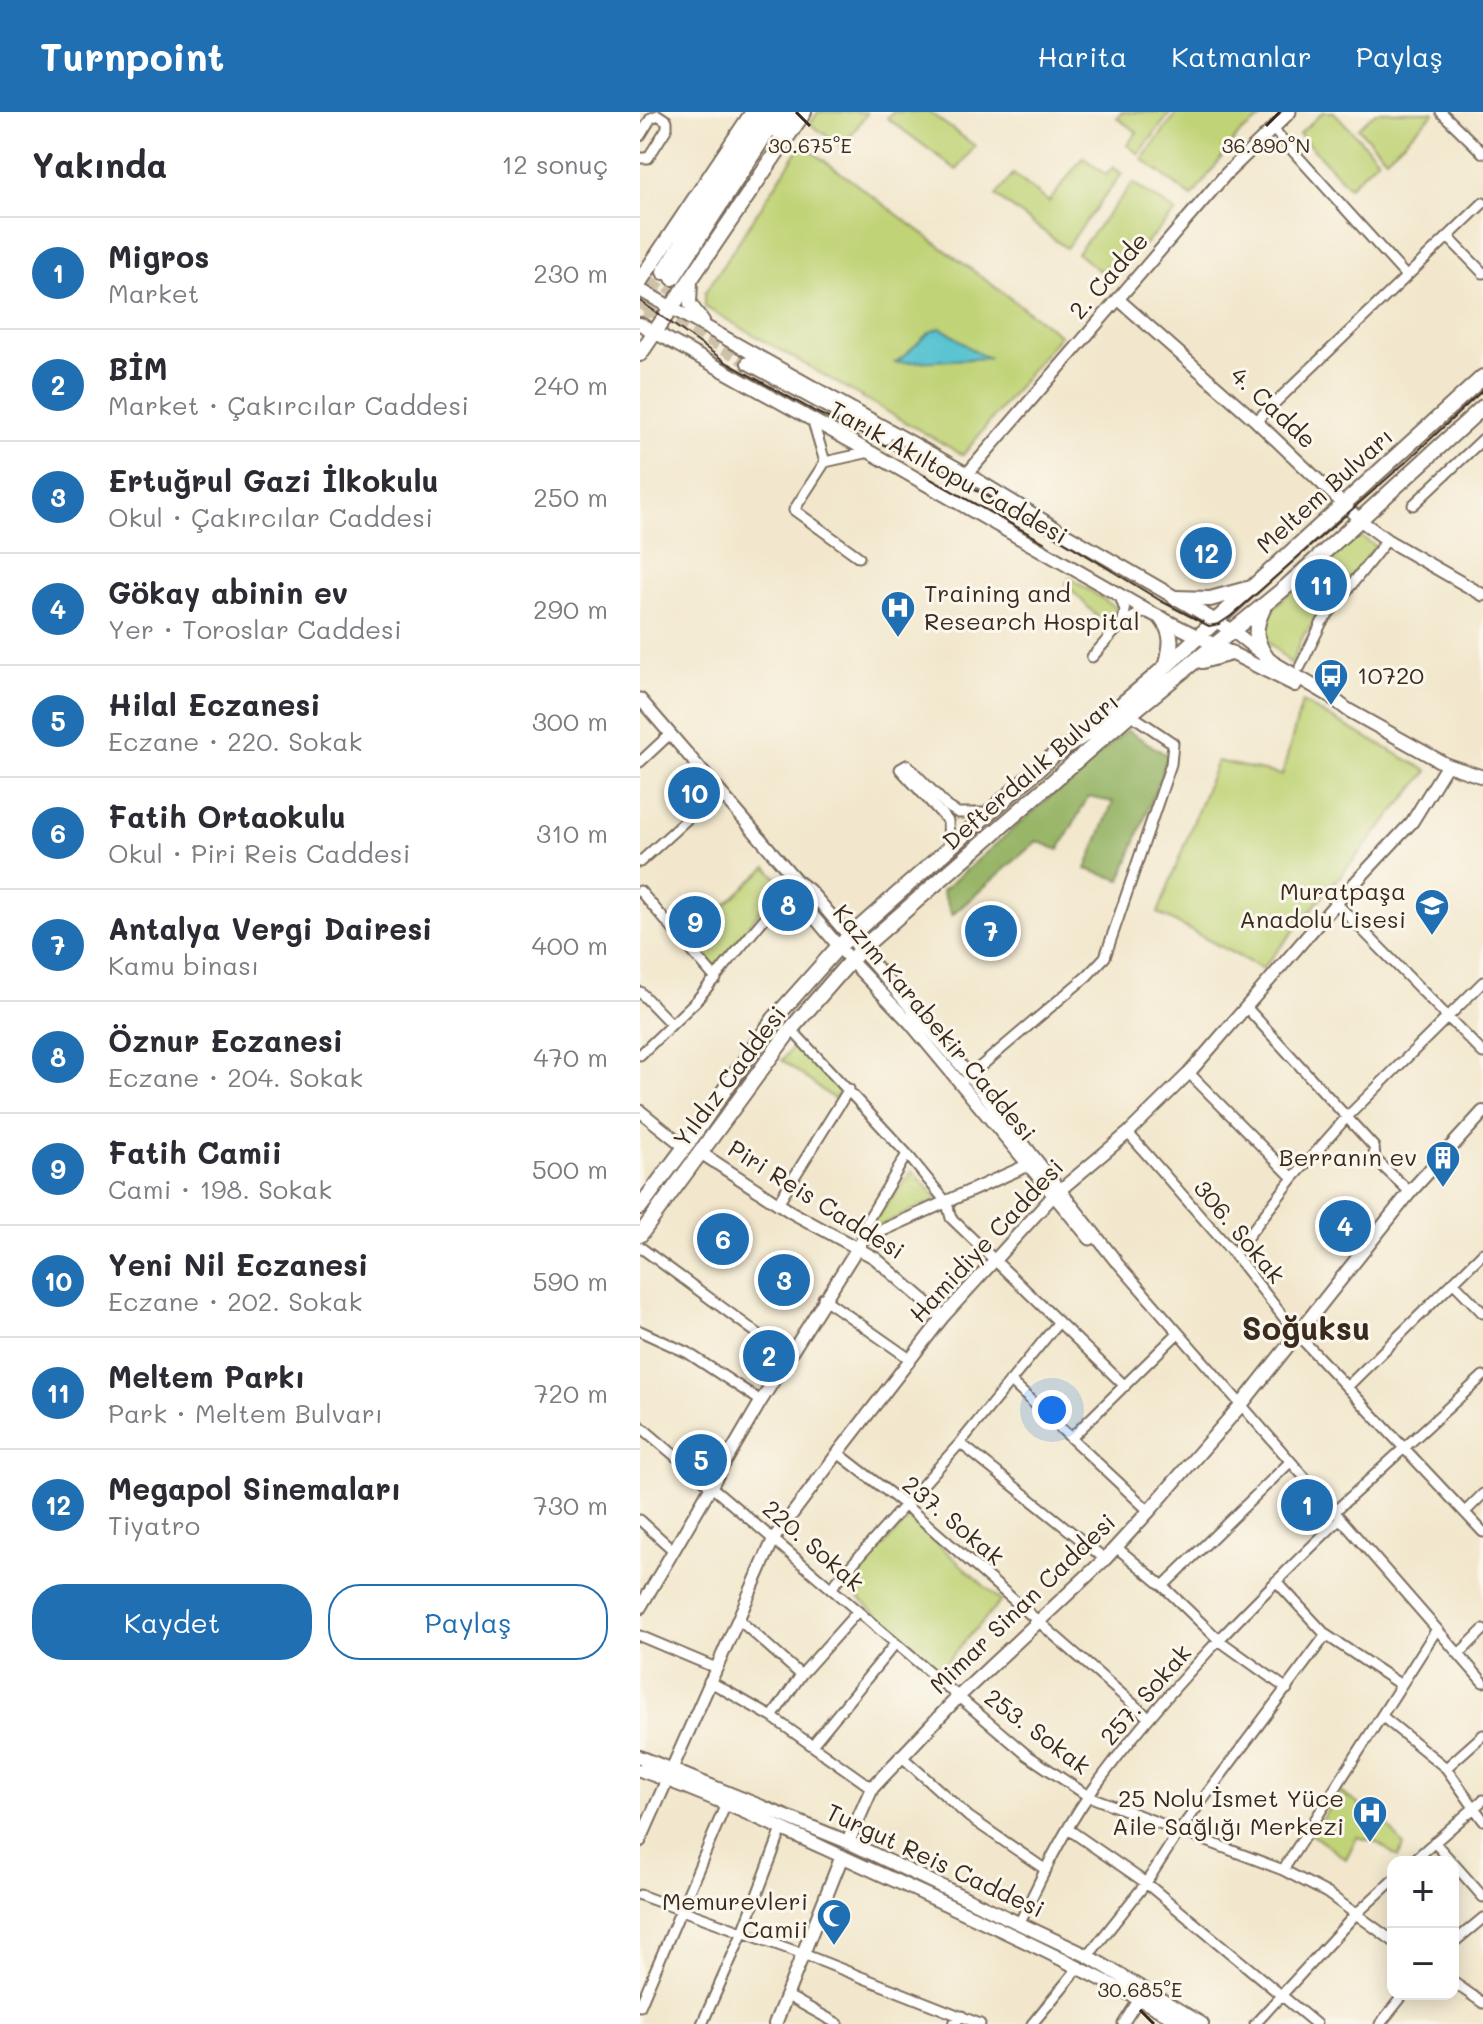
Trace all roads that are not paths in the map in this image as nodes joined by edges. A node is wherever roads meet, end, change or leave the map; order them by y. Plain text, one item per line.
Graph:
1 (753, 112) edge
2 (765, 112) edge
3 (780, 112) edge
4 (792, 112) edge
5 (804, 112) edge
6 (1290, 112) edge
7 (1441, 112) edge
8 (1273, 129) junction
9 (640, 136) edge
10 (769, 146) tunnel mouth
11 (1483, 153) edge
12 (640, 158) edge
13 (1483, 203) edge
14 (1448, 237) junction
15 (1483, 273) edge
16 (693, 274) junction
17 (1406, 276) junction
18 (640, 281) edge
19 (640, 290) edge
20 (1118, 299) junction
21 (670, 307) junction
22 (640, 324) tunnel mouth
23 (655, 331) junction
24 (724, 339) junction
25 (679, 345) junction
26 (640, 354) edge
27 (748, 363) tunnel mouth
28 (1483, 377) edge
29 (1483, 407) edge
30 (1256, 421) junction
31 (813, 422) junction
32 (1483, 439) edge
33 (870, 452) junction
34 (941, 459) junction
35 (825, 462) junction
36 (967, 474) junction
37 (1413, 505) dead end
38 (1344, 506) junction
39 (1360, 520) junction
40 (1387, 540) junction
41 (859, 557) dead end
42 (1251, 588) junction
43 (1483, 595) edge
44 (1120, 596) junction
45 (1175, 598) junction
46 (1267, 603) junction
47 (1156, 616) junction
48 (1214, 621) junction
49 (1122, 625) junction
50 (1233, 631) junction
51 (1196, 638) junction
52 (1215, 646) junction
53 (1231, 653) junction
54 (1092, 657) dead end
55 (1266, 657) junction
56 (1167, 665) junction
57 (1300, 667) dead end
58 (1184, 670) junction
59 (640, 699) edge
60 (1348, 710) junction
61 (1130, 714) junction
62 (670, 734) junction
63 (640, 762) edge
64 (1447, 765) junction
65 (1483, 777) edge
66 (718, 791) junction
67 (990, 812) junction
68 (949, 847) junction
69 (640, 862) edge
70 (796, 880) junction
71 (640, 891) edge
72 (1336, 903) junction
73 (844, 941) junction
74 (855, 954) junction
75 (716, 979) junction
76 (1483, 982) edge
77 (640, 992) edge
78 (1246, 1007) junction
79 (1447, 1018) junction
80 (671, 1024) junction
81 (791, 1029) junction
82 (1483, 1053) edge
83 (640, 1055) edge
84 (1189, 1073) junction
85 (966, 1080) junction
86 (849, 1089) junction
87 (640, 1111) edge
88 (1483, 1112) edge
89 (1346, 1118) junction
90 (1128, 1133) junction
91 (685, 1147) junction
92 (701, 1153) junction
93 (907, 1154) junction
94 (1026, 1166) junction
95 (1293, 1178) junction
96 (1410, 1192) junction
97 (1057, 1193) junction
98 (778, 1203) junction
99 (947, 1203) junction
100 (640, 1207) edge
101 (640, 1235) edge
102 (860, 1242) junction
103 (640, 1247) edge
104 (1483, 1253) edge
105 (1234, 1254) junction
106 (995, 1260) junction
107 (1115, 1260) joint
108 (1453, 1282) junction
109 (823, 1298) junction
110 (1483, 1313) edge
111 (943, 1317) junction
112 (1058, 1323) junction
113 (640, 1331) edge
114 (1178, 1333) junction
115 (1296, 1333) junction
116 (788, 1356) junction
117 (910, 1359) junction
118 (1483, 1376) edge
119 (1010, 1381) junction
120 (1125, 1386) junction
121 (1348, 1386) junction
122 (761, 1401) junction
123 (1241, 1405) junction
124 (640, 1426) edge
125 (1071, 1438) junction
126 (960, 1443) junction
127 (1404, 1448) junction
128 (838, 1453) junction
129 (1290, 1462) junction
130 (711, 1485) junction
131 (1483, 1494) edge
132 (905, 1505) junction
133 (1149, 1511) junction
134 (1465, 1512) junction
135 (1337, 1516) junction
136 (640, 1520) edge
137 (1483, 1532) edge
138 (774, 1538) junction
139 (1116, 1547) junction
140 (673, 1550) junction
141 (1105, 1559) junction
142 (1276, 1581) junction
143 (1163, 1586) junction
144 (832, 1587) junction
145 (643, 1595) edge
146 (640, 1608) edge
147 (858, 1611) junction
148 (738, 1619) junction
149 (1040, 1621) junction
150 (1437, 1629) junction
151 (1483, 1630) edge
152 (1326, 1635) junction
153 (640, 1636) edge
154 (1220, 1641) junction
155 (895, 1644) junction
156 (1459, 1654) junction
157 (716, 1668) junction
158 (801, 1675) junction
159 (709, 1681) junction
160 (1483, 1682) edge
161 (1401, 1685) junction
162 (1287, 1689) junction
163 (958, 1697) junction
164 (772, 1717) junction
165 (1383, 1717) junction
166 (1149, 1718) junction
167 (1483, 1735) edge
168 (813, 1744) junction
169 (900, 1755) junction
170 (640, 1757) edge
171 (1446, 1768) junction
172 (640, 1770) edge
173 (668, 1774) junction
174 (872, 1788) junction
175 (1088, 1796) junction
176 (1479, 1803) edge
177 (726, 1804) junction
178 (1483, 1820) edge
179 (782, 1829) junction
180 (1068, 1829) junction
181 (1180, 1830) junction
182 (640, 1841) edge
183 (848, 1842) junction
184 (1434, 1842) junction
185 (842, 1856) junction
186 (1419, 1856) edge
187 (1446, 1856) edge
188 (1046, 1870) junction
189 (1283, 1870) junction
190 (1459, 1871) edge
191 (1146, 1883) junction
192 (1387, 1886) edge
193 (640, 1895) edge
194 (1483, 1897) edge
195 (681, 1909) junction
196 (1355, 1915) junction
197 (1483, 1918) edge
198 (1019, 1924) junction
199 (743, 1932) junction
200 (1387, 1937) edge
201 (1459, 1938) edge
202 (803, 1954) junction
203 (1084, 1962) junction
204 (1459, 1986) edge
205 (1282, 1994) junction
206 (786, 1995) junction
207 (1139, 1999) junction
208 (1399, 2000) edge
209 (1483, 2003) edge
210 (640, 2006) edge
211 (962, 2016) junction
212 (702, 2024) edge
213 (775, 2024) edge
214 (838, 2024) edge
215 (953, 2024) edge
216 (980, 2024) edge
217 (1032, 2024) edge
218 (1123, 2024) edge
219 (1184, 2024) edge
220 (1202, 2024) edge
221 (1255, 2024) edge
222 (1316, 2024) edge
223 (1380, 2024) edge

1 - 18 main road
2 - 3 main road
4 - 10 main road
5 - 16 main road
6 - 8 street, 2. Cadde
7 - 11 street
8 - 17 street
8 - 20 street, 2. Cadde
9 - 12 street
13 - 14 street
14 - 15 street
14 - 17 street
16 - 21 main road
16 - 24 main road
17 - 30 street
19 - 21 main road, Tarık Akıltopu Caddesi
20 - 30 street, 4. Cadde
20 - 36 street, 2. Cadde
21 - 23 main road
21 - 24 main road, Tarık Akıltopu Caddesi
22 - 23 main road, Tarık Akıltopu Caddesi
23 - 25 main road, Tarık Akıltopu Caddesi
23 - 26 main road
24 - 34 main road, Tarık Akıltopu Caddesi
25 - 26 main road
25 - 31 main road, Tarık Akıltopu Caddesi
27 - 34 main road
28 - 38 main road, Meltem Bulvarı
29 - 39 main road, Meltem Bulvarı
30 - 38 street, 4. Cadde
31 - 33 main road, Tarık Akıltopu Caddesi
31 - 35 street
32 - 37 street
33 - 35 street
33 - 44 main road, Tarık Akıltopu Caddesi
34 - 36 main road, Tarık Akıltopu Caddesi
35 - 41 street
36 - 45 main road, Tarık Akıltopu Caddesi
38 - 39 street, 4. Cadde
38 - 42 main road, Meltem Bulvarı
39 - 40 street, 4. Cadde
39 - 46 main road, Meltem Bulvarı
40 - 43 street, 4. Cadde
40 - 57 street
42 - 45 main road
42 - 48 main road, Meltem Bulvarı
44 - 47 main road, Tarık Akıltopu Caddesi
44 - 49 street
45 - 48 main road, Tarık Akıltopu Caddesi
46 - 50 main road, Meltem Bulvarı
46 - 55 main road
47 - 49 street
47 - 51 main road, Tarık Akıltopu Caddesi
47 - 56 main road
48 - 50 main road, Tarık Akıltopu Caddesi
48 - 51 main road, Meltem Bulvarı
49 - 54 street
50 - 52 main road, Defterdalık Bulvarı
50 - 55 main road, Tarık Akıltopu Caddesi
51 - 52 main road, Tarık Akıltopu Caddesi
51 - 56 main road, Defterdalık Bulvarı
52 - 53 main road, Tarık Akıltopu Caddesi
52 - 58 main road, Defterdalık Bulvarı
53 - 58 main road
53 - 60 main road, Tarık Akıltopu Caddesi
55 - 60 main road, Tarık Akıltopu Caddesi
56 - 67 main road, Defterdalık Bulvarı
58 - 61 main road, Defterdalık Bulvarı
59 - 62 street, Kazım Karabekir Caddesi
60 - 64 main road
61 - 74 main road, Defterdalık Bulvarı
61 - 85 street
62 - 63 street
62 - 66 street, Kazım Karabekir Caddesi
64 - 65 main road
64 - 72 street, Hamidiye Caddesi
66 - 69 street
66 - 70 street, Kazım Karabekir Caddesi
67 - 68 main road, Defterdalık Bulvarı
67 - 68 street
68 - 73 main road, Defterdalık Bulvarı
70 - 73 street, Kazım Karabekir Caddesi
70 - 75 street
71 - 75 street
72 - 78 street, Hamidiye Caddesi
72 - 79 street
73 - 74 street, Kazım Karabekir Caddesi
73 - 91 main road, Yıldız Caddesi
74 - 81 main road, Yıldız Caddesi
74 - 85 street, Kazım Karabekir Caddesi
75 - 80 street
76 - 79 street
77 - 80 street
78 - 84 street, Hamidiye Caddesi
78 - 89 street
79 - 82 street
79 - 89 street
80 - 83 street
81 - 86 street
81 - 92 main road, Yıldız Caddesi
84 - 90 street, Hamidiye Caddesi
84 - 95 street
85 - 94 street, Kazım Karabekir Caddesi
85 - 97 street, Kazım Karabekir Caddesi
86 - 93 street
86 - 98 street
87 - 91 street
88 - 96 main road, Mimar Sinan Caddesi
89 - 95 street
89 - 96 street
90 - 97 street, Hamidiye Caddesi
90 - 105 street, 306. Sokak
91 - 100 main road, Yıldız Caddesi
92 - 98 street, Piri Reis Caddesi
92 - 101 main road, Yıldız Caddesi
93 - 99 street
93 - 102 street
94 - 97 street, Kazım Karabekir Caddesi
94 - 99 street
95 - 105 street
96 - 115 main road, Mimar Sinan Caddesi
97 - 106 street, Hamidiye Caddesi
97 - 107 street, Kazım Karabekir Caddesi
98 - 102 street, Piri Reis Caddesi
99 - 102 street
99 - 106 street
102 - 109 street
102 - 111 street, Piri Reis Caddesi
103 - 116 street
104 - 108 street
105 - 115 street, 306. Sokak
106 - 111 street, Hamidiye Caddesi
106 - 112 street
107 - 114 street, Kazım Karabekir Caddesi
108 - 110 street
108 - 121 street
109 - 116 street
109 - 117 street
111 - 117 street, Hamidiye Caddesi
112 - 119 street
112 - 120 street
113 - 122 street
114 - 120 street
114 - 123 street, Kazım Karabekir Caddesi
115 - 121 street, 306. Sokak
115 - 123 main road, Mimar Sinan Caddesi
116 - 122 street
117 - 128 street, Hamidiye Caddesi
118 - 127 street, 257. Sokak
119 - 125 street
119 - 126 street
120 - 125 street
121 - 127 street, 306. Sokak
122 - 130 street
123 - 129 street, Kazım Karabekir Caddesi
123 - 133 main road, Mimar Sinan Caddesi
124 - 130 street, 220. Sokak
125 - 133 street
126 - 132 street
126 - 141 street
127 - 134 street, 306. Sokak
127 - 135 street, 257. Sokak
128 - 132 street, 237. Sokak
128 - 138 street, Hamidiye Caddesi
129 - 135 street, Kazım Karabekir Caddesi
129 - 143 street
130 - 138 street, 220. Sokak
130 - 140 street
131 - 134 street
132 - 144 street
132 - 149 street, 237. Sokak
133 - 139 main road, Mimar Sinan Caddesi
134 - 137 street, 306. Sokak
135 - 142 street, 257. Sokak
135 - 150 street, Kazım Karabekir Caddesi
136 - 140 street
138 - 144 street, 220. Sokak
138 - 148 street, Hamidiye Caddesi
139 - 141 main road, Mimar Sinan Caddesi
139 - 143 street
140 - 145 street
141 - 149 main road, Mimar Sinan Caddesi
142 - 152 street
142 - 154 street, 257. Sokak
143 - 154 street
144 - 147 street, 220. Sokak
145 - 146 street
147 - 155 street, 220. Sokak
147 - 158 street
148 - 157 street, Hamidiye Caddesi
148 - 158 street
149 - 163 main road, Mimar Sinan Caddesi
149 - 166 street, 237. Sokak
150 - 156 street, Kazım Karabekir Caddesi
150 - 161 street
151 - 156 street
152 - 161 street
152 - 162 street
153 - 157 street
154 - 162 street
154 - 166 street, 257. Sokak
155 - 163 street, 220. Sokak
155 - 168 street
156 - 160 street, Kazım Karabekir Caddesi
157 - 159 street, Hamidiye Caddesi
158 - 164 street
159 - 164 street
159 - 173 street, Hamidiye Caddesi
161 - 165 street
162 - 181 street
163 - 169 main road, Mimar Sinan Caddesi
163 - 175 street, 253. Sokak
164 - 168 street
165 - 171 street
165 - 189 street
166 - 175 street, 257. Sokak
167 - 171 street
168 - 174 street
169 - 174 main road, Mimar Sinan Caddesi
169 - 188 street
170 - 173 main road, Turgut Reis Caddesi
171 - 176 street
172 - 173 main road, Turgut Reis Caddesi
173 - 177 main road, Turgut Reis Caddesi
173 - 182 street, Hamidiye Caddesi
173 - 183 main road, Turgut Reis Caddesi
174 - 183 main road, Mimar Sinan Caddesi
175 - 180 street, 257. Sokak
175 - 181 street, 253. Sokak
176 - 178 street
176 - 184 street
177 - 179 main road, Turgut Reis Caddesi
177 - 195 street
179 - 185 main road, Turgut Reis Caddesi
179 - 199 street
180 - 188 street, 257. Sokak
180 - 191 street
181 - 189 street, 253. Sokak
181 - 191 street
183 - 198 main road, Turgut Reis Caddesi
184 - 186 street
184 - 187 street
185 - 202 main road
185 - 203 main road, Turgut Reis Caddesi
188 - 198 street, 257. Sokak
189 - 196 street, 253. Sokak
190 - 194 street
191 - 203 street
191 - 205 street
192 - 196 street
193 - 195 street
195 - 199 street
195 - 210 street
196 - 200 street, 253. Sokak
196 - 205 street
197 - 201 street
198 - 203 main road, Turgut Reis Caddesi
199 - 202 street
199 - 212 street
202 - 206 main road
202 - 211 street
203 - 207 main road, Turgut Reis Caddesi
203 - 217 street
203 - 220 main road, Turgut Reis Caddesi
204 - 209 street
205 - 221 street
205 - 222 street
206 - 213 main road
206 - 214 street
207 - 218 street
207 - 219 main road, Turgut Reis Caddesi
208 - 223 street
211 - 215 street
211 - 216 street

